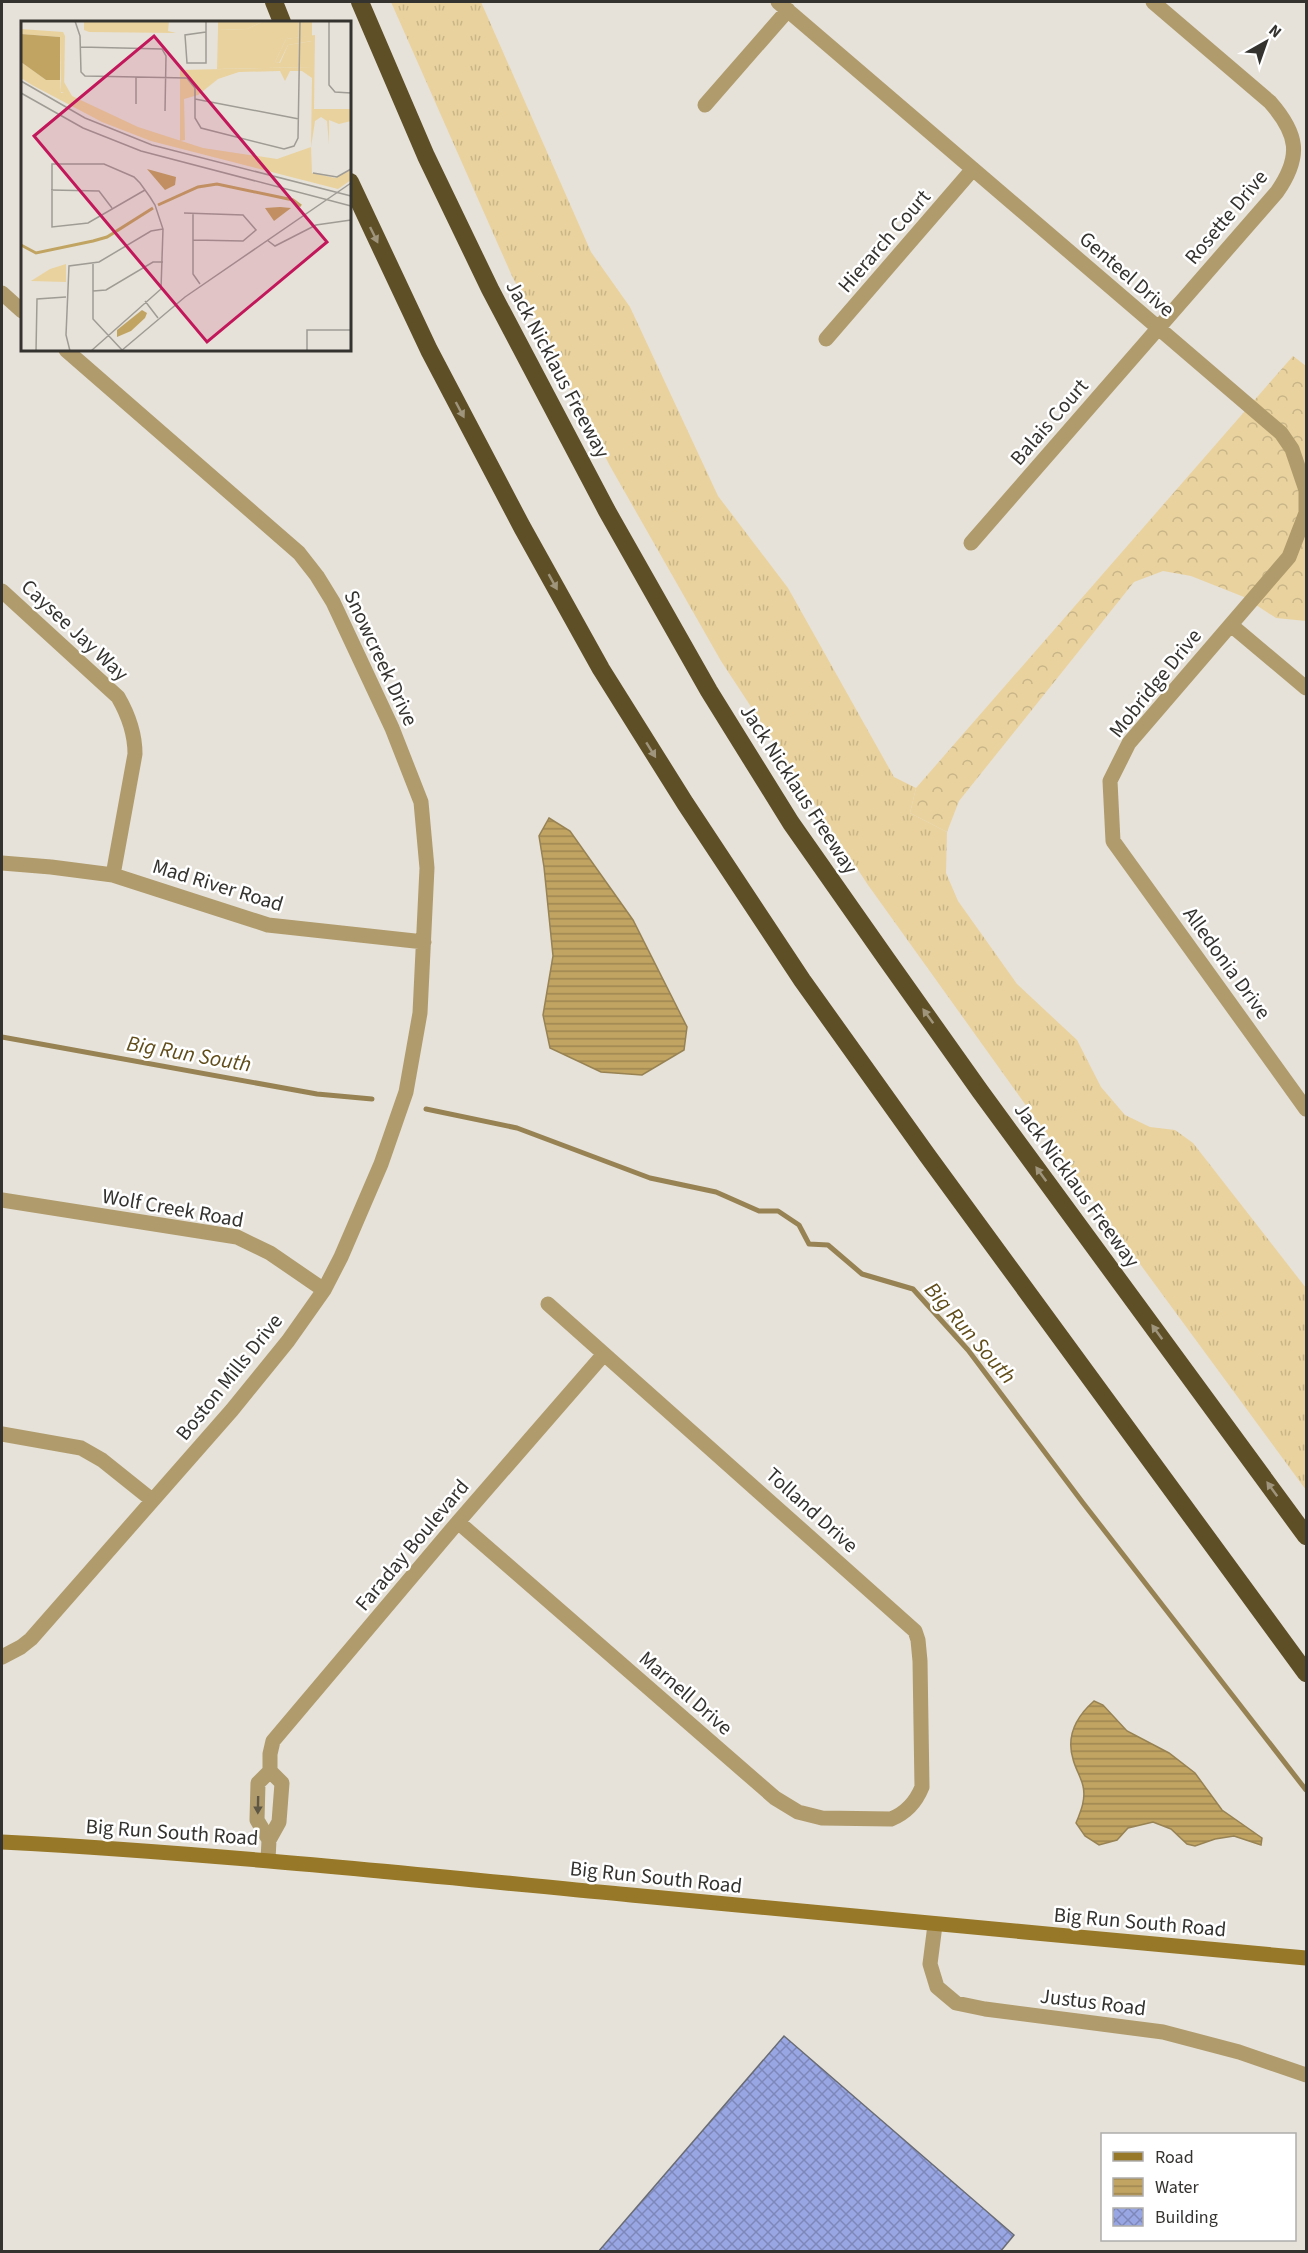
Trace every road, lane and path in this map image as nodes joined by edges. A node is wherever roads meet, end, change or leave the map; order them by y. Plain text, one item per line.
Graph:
1 (274, 2) edge
2 (360, 2) edge
3 (1153, 2) edge
4 (783, 6) edge
5 (282, 21) edge
6 (705, 105) dead end
7 (973, 169) junction
8 (351, 184) edge
9 (2, 293) edge
10 (21, 310) edge
11 (1158, 328) junction
12 (826, 339) dead end
13 (67, 351) edge
14 (971, 543) dead end
15 (2, 591) edge
16 (1231, 625) junction
17 (1306, 688) edge
18 (1113, 841) joint
19 (2, 864) edge
20 (112, 875) junction
21 (423, 942) junction
22 (406, 1092) joint
23 (1306, 1109) edge
24 (2, 1200) edge
25 (324, 1290) junction
26 (548, 1304) dead end
27 (604, 1354) junction
28 (2, 1434) edge
29 (152, 1500) junction
30 (458, 1522) junction
31 (1306, 1536) edge
32 (2, 1657) edge
33 (1306, 1673) edge
34 (270, 1772) junction
35 (913, 1804) joint
36 (269, 1840) junction
37 (2, 1842) edge
38 (268, 1860) junction
39 (935, 1925) junction
40 (1306, 1958) edge
41 (1306, 2075) edge

1 - 5 highway
31 -> 2 highway, Jack Nicklaus Freeway
3 - 11 street, Rosette Drive
4 - 6 street
4 - 7 street, Genteel Drive
7 - 11 street, Genteel Drive
7 - 12 street, Hierarch Court
8 -> 33 highway
9 - 10 street
11 - 14 street, Balais Court
11 - 16 street, Genteel Drive
13 - 21 street, Snowcreek Drive
15 - 20 street, Caysee Jay Way
16 - 17 street
16 - 18 street, Mobridge Drive
18 - 23 street, Alledonia Drive
19 - 20 street, Mad River Road
20 - 21 street, Mad River Road
21 - 22 street, Snowcreek Drive
22 - 25 street, Boston Mills Drive
24 - 25 street, Wolf Creek Road
25 - 29 street, Boston Mills Drive
26 - 27 street, Tolland Drive
27 - 30 street, Faraday Boulevard
27 - 35 street, Tolland Drive
28 - 29 street
29 - 32 street, Boston Mills Drive
30 - 34 street, Faraday Boulevard
30 - 35 street, Marnell Drive
34 - 36 street, Faraday Boulevard
34 -> 36 street, Faraday Boulevard
36 - 38 street, Faraday Boulevard
37 - 38 street, Big Run South Road
38 - 39 street, Big Run South Road
39 - 40 street, Big Run South Road
39 - 41 street, Justus Road

